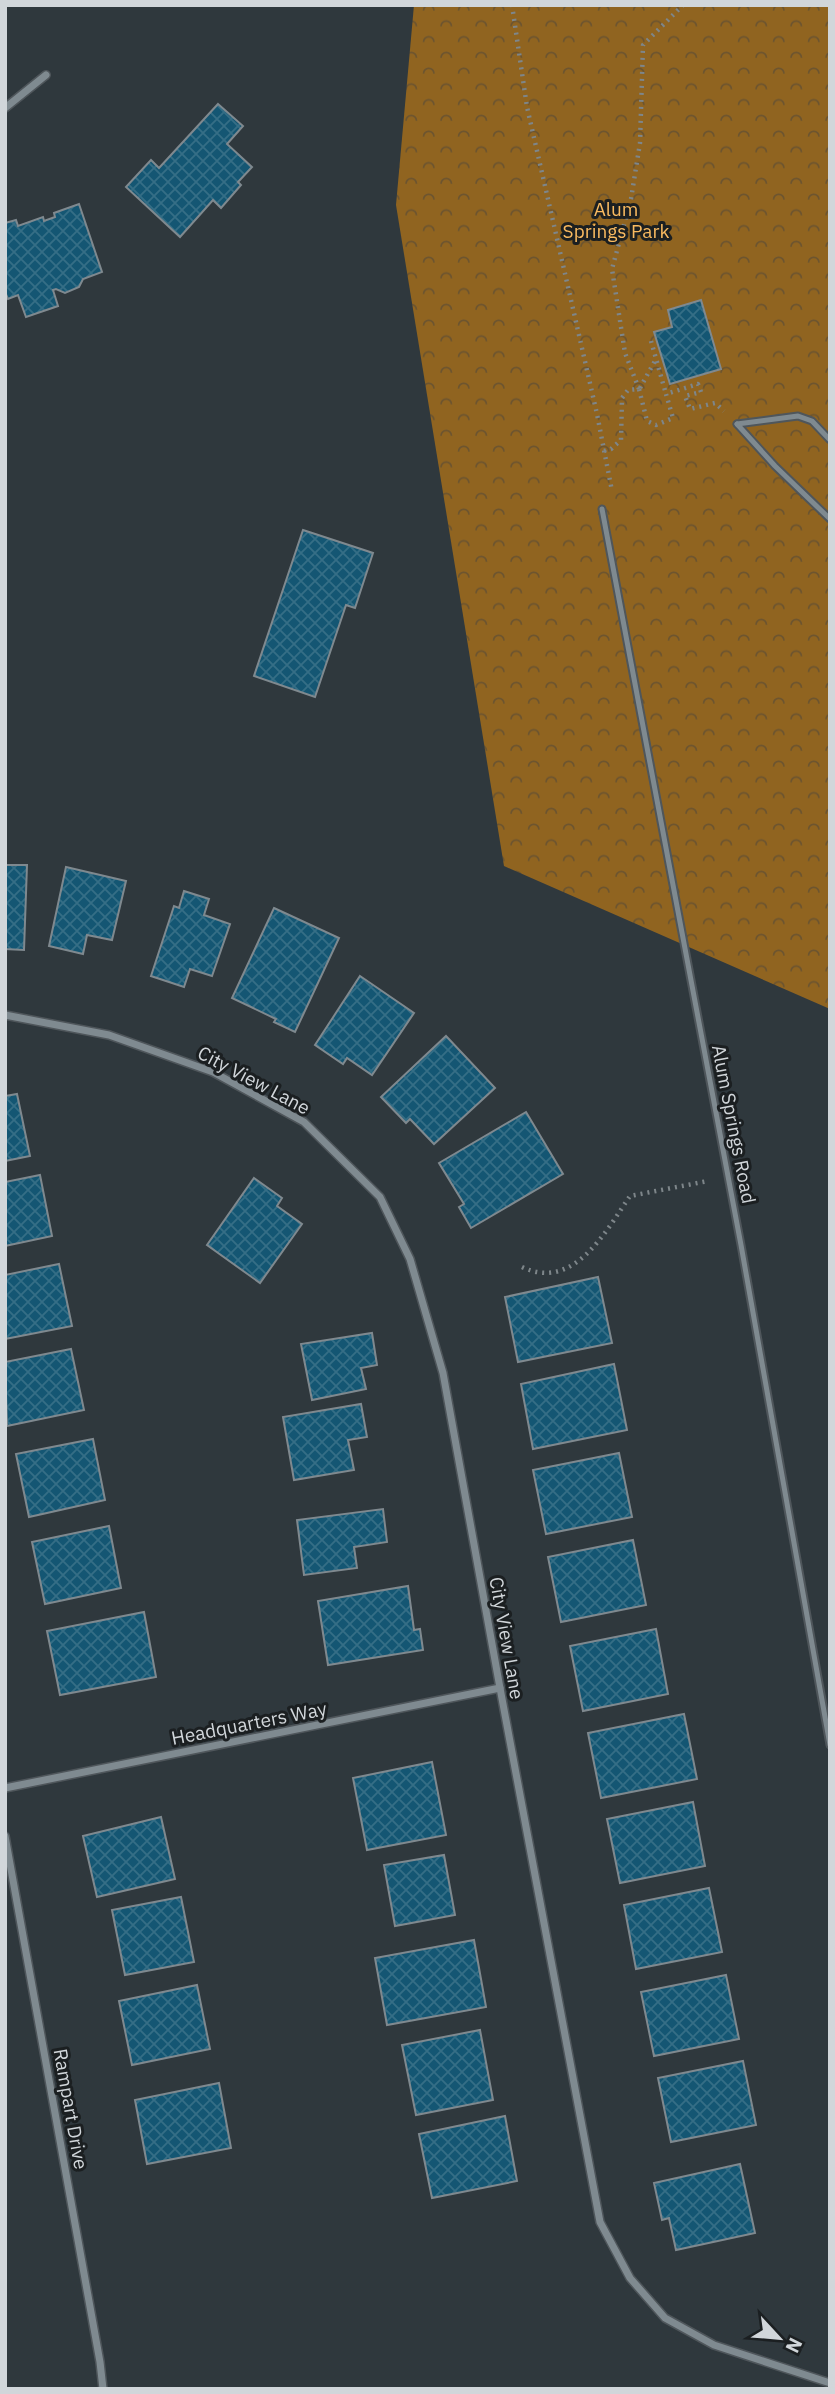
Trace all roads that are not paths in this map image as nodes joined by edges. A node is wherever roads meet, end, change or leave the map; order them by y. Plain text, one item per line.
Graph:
1 (46, 75) dead end
2 (5, 108) edge
3 (830, 440) edge
4 (602, 509) dead end
5 (830, 519) edge
6 (5, 1015) edge
7 (500, 1688) junction
8 (830, 1745) edge
9 (5, 1788) edge
10 (5, 1836) edge
11 (830, 2383) edge
12 (103, 2389) edge

1 - 2 street
3 - 5 lane
4 - 8 lane, Alum Springs Road
6 - 7 street, City View Lane
7 - 9 street, Headquarters Way
7 - 11 street, City View Lane
10 - 12 street, Rampart Drive

